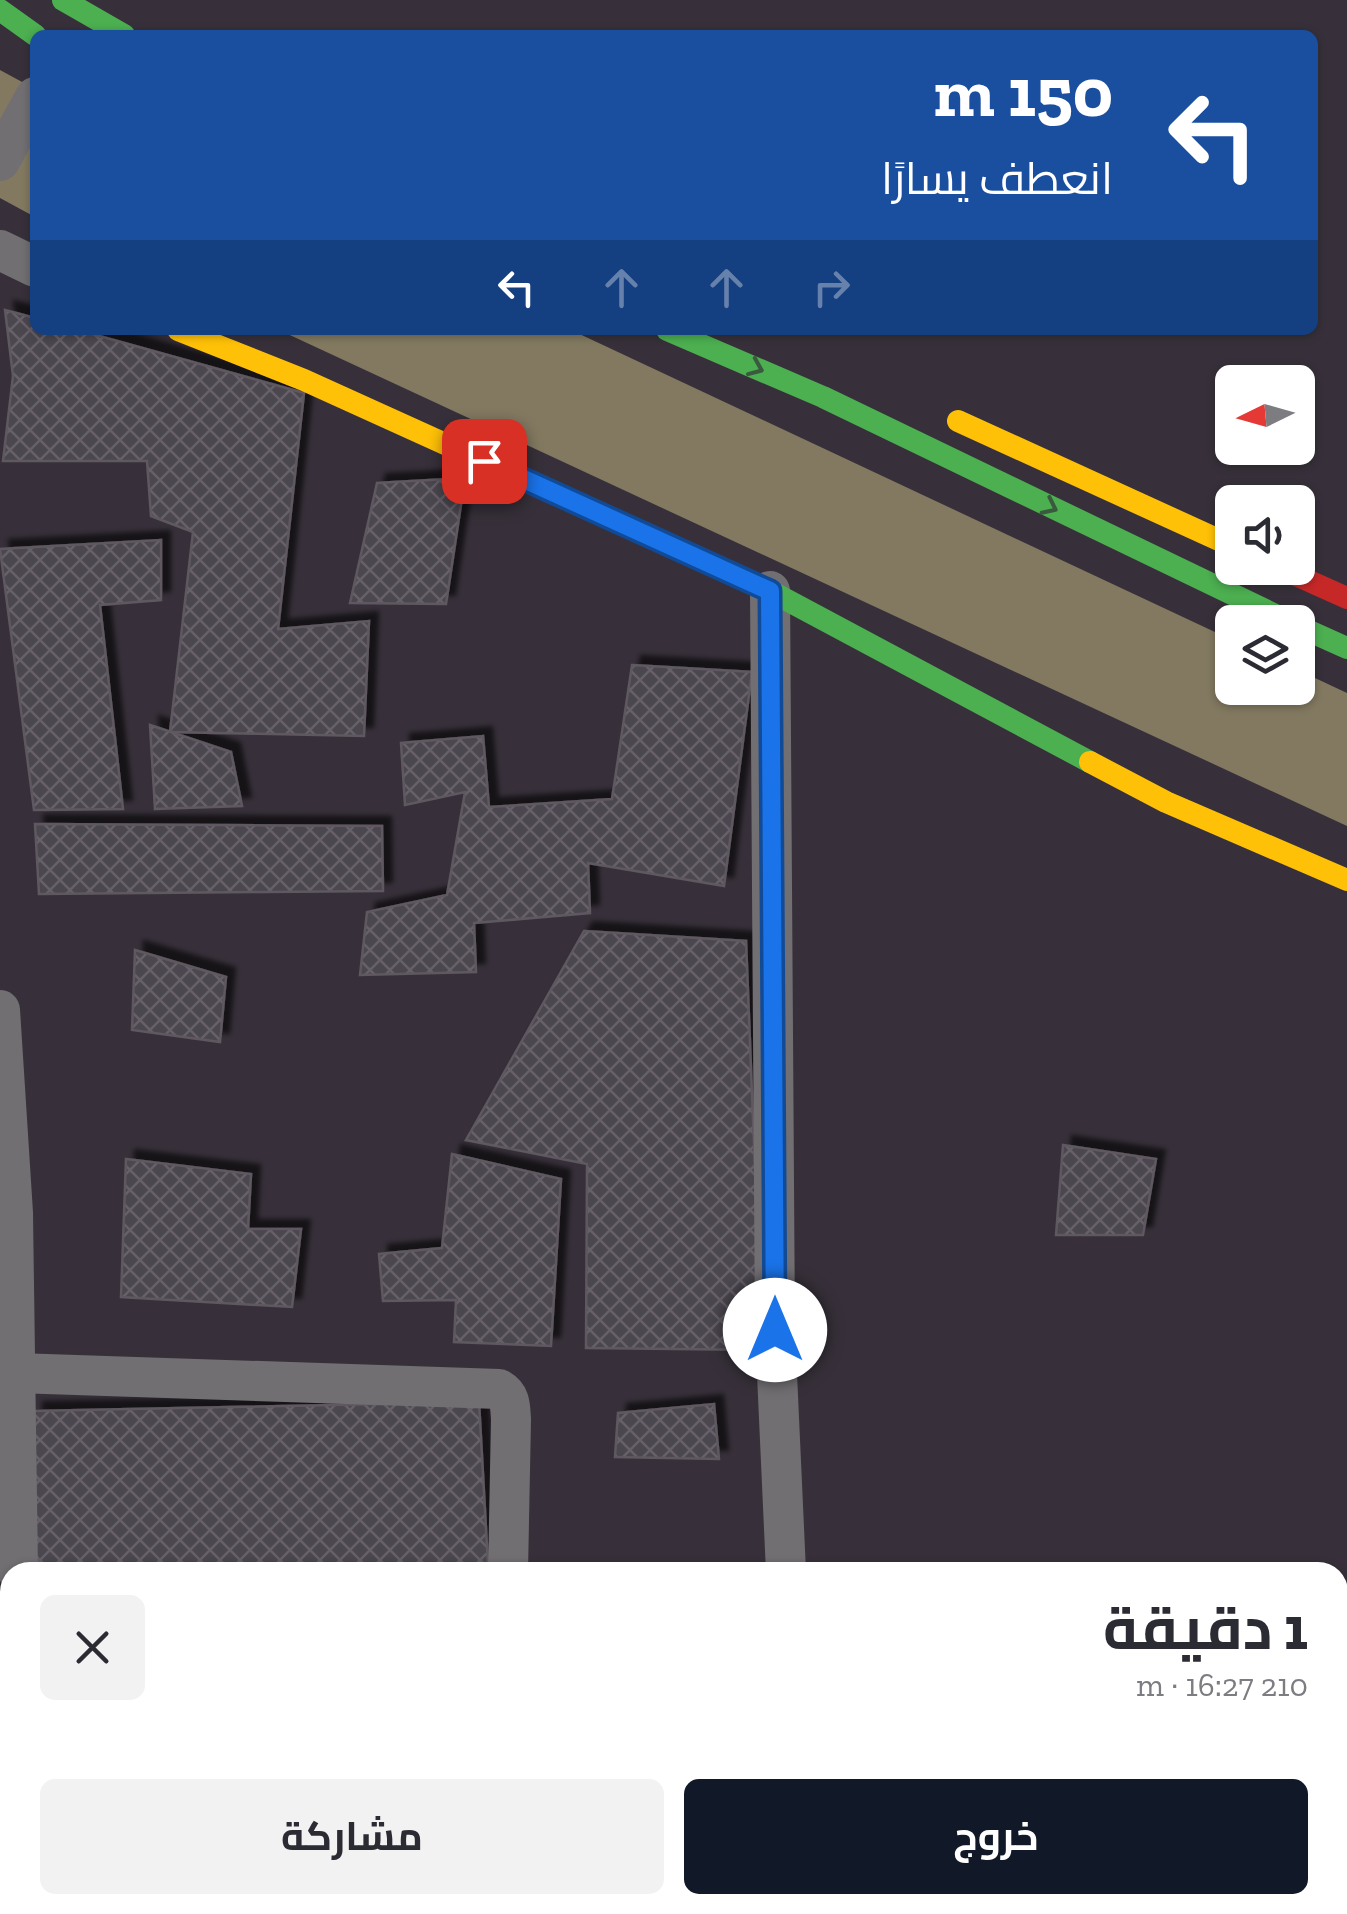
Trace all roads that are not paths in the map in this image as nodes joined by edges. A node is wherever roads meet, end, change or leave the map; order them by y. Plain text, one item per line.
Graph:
1 (63, 0) edge
2 (0, 10) edge
3 (115, 30) edge
4 (30, 32) edge
5 (30, 106) edge
6 (0, 160) edge
7 (0, 250) edge
8 (30, 264) edge
9 (191, 335) edge
10 (679, 335) edge
11 (941, 413) dead end
12 (1215, 538) edge
13 (1315, 584) edge
14 (770, 591) junction
15 (1347, 598) edge
16 (1257, 605) edge
17 (1315, 634) edge
18 (1347, 648) edge
19 (1347, 880) edge
20 (0, 1010) edge
21 (16, 1373) junction
22 (18, 1562) edge
23 (508, 1562) edge
24 (785, 1562) edge

1 - 3 main road
2 - 4 main road
5 - 6 street
7 - 8 street
9 - 14 main road
10 -> 16 main road
11 - 12 main road
13 - 15 main road
14 - 19 main road
14 - 24 street
17 - 18 main road
20 - 21 street
21 - 22 street
21 - 23 street

